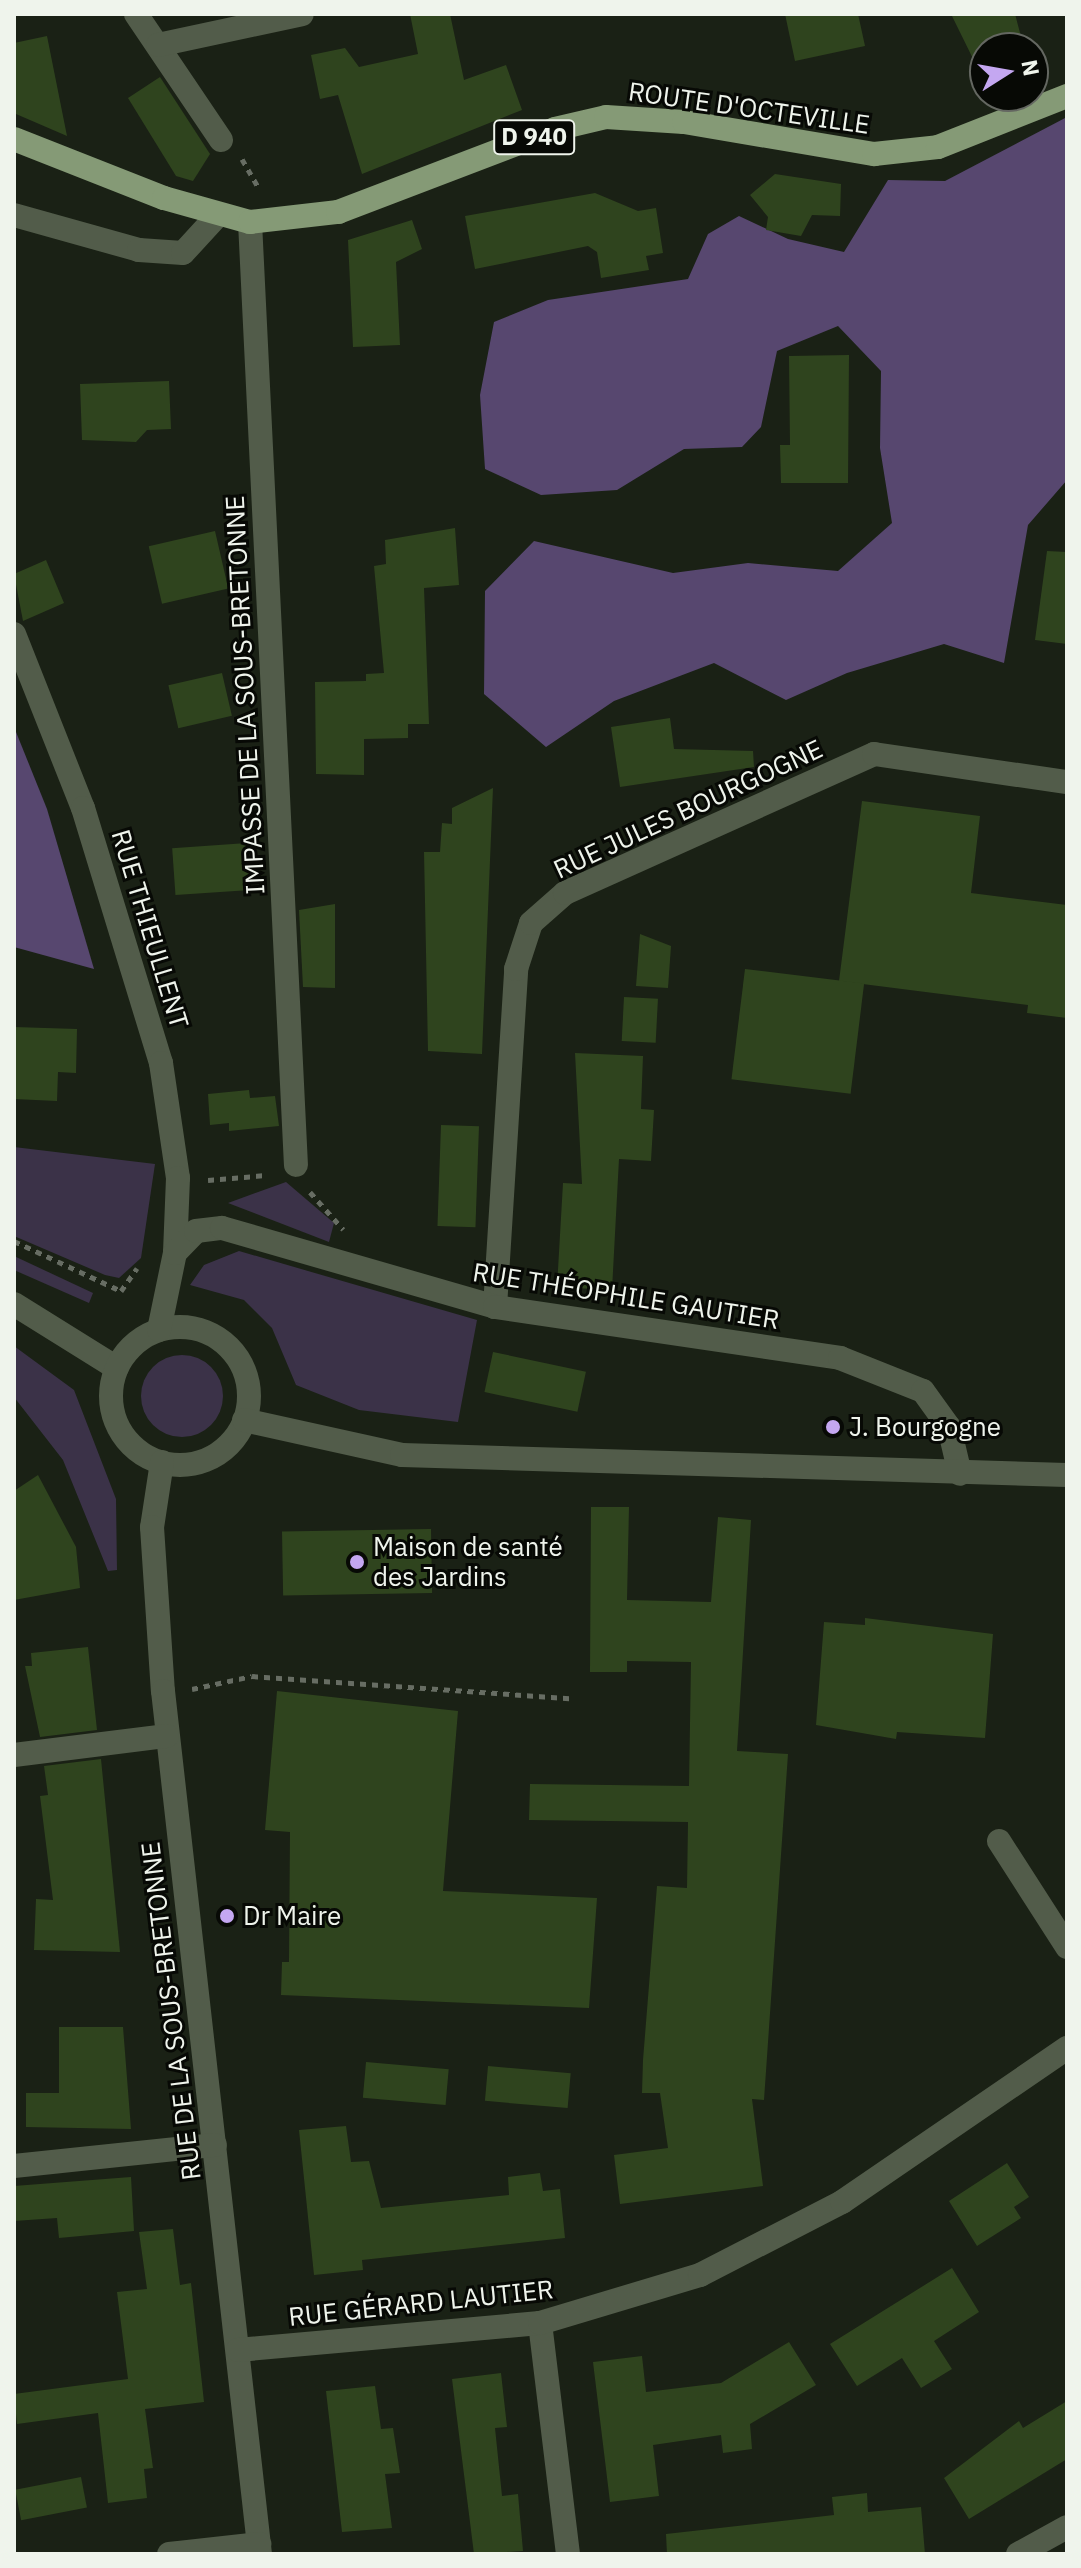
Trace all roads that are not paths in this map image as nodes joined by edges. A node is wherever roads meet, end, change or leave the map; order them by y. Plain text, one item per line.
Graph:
1 (136, 14) edge
2 (302, 14) edge
3 (158, 45) junction
4 (1067, 96) edge
5 (14, 139) edge
6 (221, 140) dead end
7 (14, 215) edge
8 (217, 216) junction
9 (250, 222) junction
10 (14, 634) edge
11 (1067, 782) edge
12 (296, 1165) road end
13 (175, 1253) junction
14 (14, 1304) edge
15 (495, 1307) junction
16 (159, 1330) junction
17 (117, 1368) junction
18 (244, 1420) junction
19 (162, 1462) junction
20 (960, 1474) junction
21 (1067, 1475) edge
22 (167, 1736) junction
23 (14, 1755) edge
24 (999, 1841) dead end
25 (1067, 1947) edge
26 (1067, 2048) edge
27 (215, 2145) junction
28 (14, 2166) edge
29 (540, 2323) junction
30 (238, 2350) junction
31 (1067, 2527) edge
32 (260, 2549) edge
33 (169, 2554) edge
34 (568, 2554) edge
35 (1018, 2554) edge

1 - 3 street
2 - 3 street
3 - 6 street
4 - 9 main road, ROUTE D'OCTEVILLE / D 940
5 - 8 main road, ROUTE D'OCTEVILLE / D 940
7 - 8 street
8 - 9 main road, ROUTE D'OCTEVILLE / D 940
9 - 12 street, IMPASSE DE LA SOUS-BRETONNE
10 - 13 street, RUE THIEULLENT
11 - 15 street, RUE JULES BOURGOGNE
13 - 15 street, RUE THÉOPHILE GAUTIER
13 - 16 street
14 - 17 street
15 - 20 street, RUE THÉOPHILE GAUTIER
16 - 17 street
16 - 18 street
17 - 19 street
18 - 19 street
18 - 20 street
19 - 22 street, RUE DE LA SOUS-BRETONNE
20 - 21 street
22 - 23 street
22 - 27 street, RUE DE LA SOUS-BRETONNE
24 - 25 street
26 - 29 street, RUE GÉRARD LAUTIER
27 - 28 street
27 - 30 street, RUE DE LA SOUS-BRETONNE
29 - 30 street, RUE GÉRARD LAUTIER
29 - 34 street
30 - 32 street, RUE DE LA SOUS-BRETONNE
31 - 35 street
32 - 33 street

